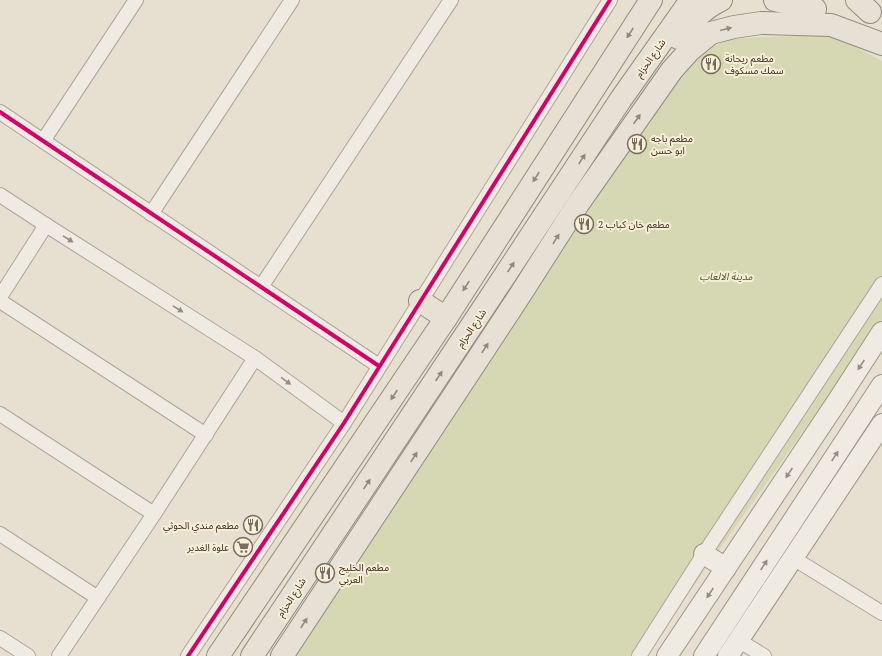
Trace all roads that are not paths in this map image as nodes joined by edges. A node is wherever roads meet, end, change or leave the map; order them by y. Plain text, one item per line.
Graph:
1 (136, 0) edge
2 (292, 0) edge
3 (451, 0) edge
4 (610, 0) edge
5 (651, 0) edge
6 (691, 0) edge
7 (721, 0) edge
8 (775, 0) edge
9 (850, 0) edge
10 (806, 4) edge
11 (870, 10) edge
12 (882, 44) edge
13 (621, 100) junction
14 (0, 112) edge
15 (43, 141) junction
16 (0, 195) edge
17 (151, 214) junction
18 (46, 225) junction
19 (882, 284) edge
20 (260, 287) junction
21 (520, 295) junction
22 (0, 297) edge
23 (0, 301) edge
24 (420, 301) junction
25 (488, 302) junction
26 (446, 318) junction
27 (882, 332) edge
28 (255, 358) junction
29 (379, 366) junction
30 (882, 385) edge
31 (0, 414) edge
32 (344, 423) junction
33 (882, 424) edge
34 (206, 435) junction
35 (325, 498) junction
36 (349, 511) junction
37 (154, 514) junction
38 (0, 534) edge
39 (297, 538) junction
40 (704, 554) junction
41 (319, 555) junction
42 (793, 558) junction
43 (726, 568) junction
44 (751, 584) junction
45 (768, 596) junction
46 (98, 598) junction
47 (881, 610) edge
48 (0, 638) edge
49 (733, 648) edge
50 (28, 656) edge
51 (59, 656) edge
52 (188, 656) edge
53 (218, 656) edge
54 (252, 656) edge
55 (282, 656) edge
56 (639, 656) edge
57 (668, 656) edge
58 (704, 656) edge
59 (764, 656) edge

1 - 15 street
2 - 17 street
3 - 20 street
4 - 24 street
5 -> 26 main road
6 - 13 main road, شارع الحزام
7 - 13 main road
8 - 10 main road
9 - 11 street
10 - 12 street
21 -> 12 main road
25 -> 13 main road, شارع الحزام
14 - 15 street
15 - 17 street
16 - 18 street
17 - 20 street
18 - 22 street
18 -> 28 street
19 - 40 street
20 - 29 street
21 - 25 main road
55 -> 21 main road
23 - 34 street
24 - 26 main road
24 - 29 street
36 -> 25 main road, شارع الحزام
26 -> 35 main road
27 -> 43 street
28 -> 32 street
28 - 34 street
29 - 32 street
44 -> 30 street
31 - 37 street
32 - 52 street
33 - 42 street
34 - 37 street
35 - 36 main road
35 - 39 main road
36 - 41 main road, شارع الحزام
37 - 46 street
38 - 46 street
39 - 41 main road
39 - 53 main road
40 - 43 street
40 - 56 street
41 - 54 main road, شارع الحزام
42 - 45 street
42 - 47 street
43 -> 57 street
44 - 45 street
44 - 58 street
45 - 49 street
46 - 51 street
48 - 50 street
49 - 59 street

